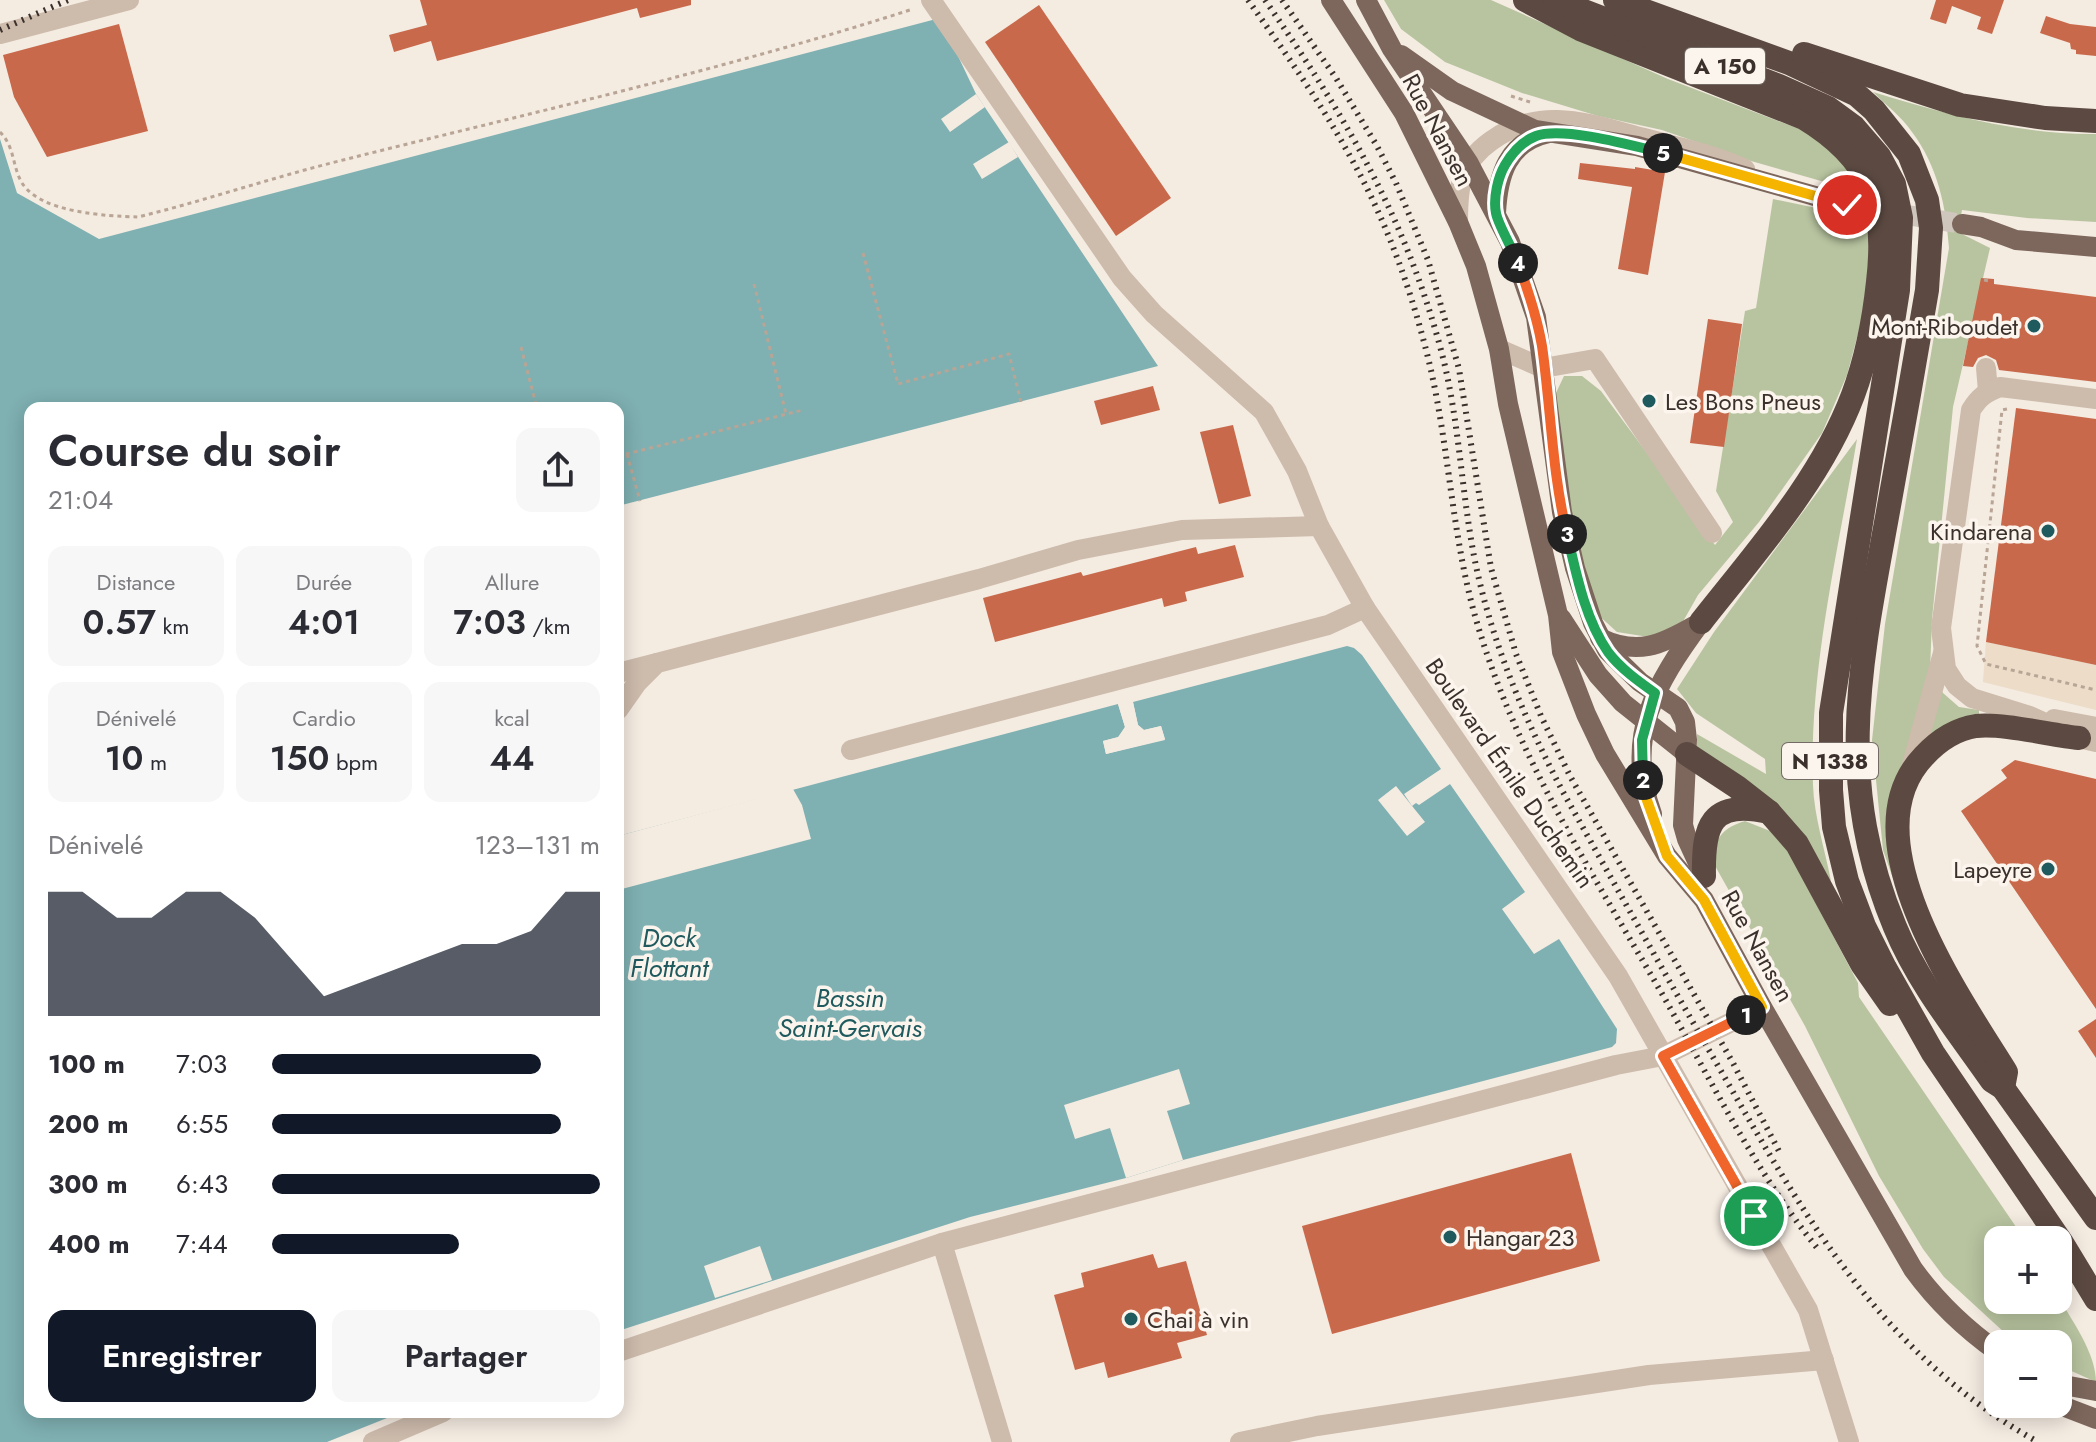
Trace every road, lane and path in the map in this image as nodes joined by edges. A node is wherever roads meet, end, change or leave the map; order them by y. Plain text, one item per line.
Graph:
1 (129, 0) edge
2 (1332, 0) edge
3 (1366, 0) edge
4 (1525, 0) edge
5 (1555, 0) edge
6 (1615, 0) edge
7 (1642, 0) edge
8 (932, 1) edge
9 (0, 34) edge
10 (1392, 49) junction
11 (2096, 121) edge
12 (1522, 123) junction
13 (0, 132) edge
14 (1549, 133) junction
15 (1879, 156) joint
16 (1468, 162) junction
17 (1773, 184) junction
18 (1847, 205) tunnel mouth
19 (1496, 213) junction
20 (1458, 222) junction
21 (1971, 225) joint
22 (2096, 237) edge
23 (2096, 247) edge
24 (863, 253) dead end
25 (754, 284) dead end
26 (521, 347) dead end
27 (1499, 349) junction
28 (1543, 368) junction
29 (1986, 368) dead end
30 (1988, 391) junction
31 (2096, 399) edge
32 (535, 402) edge
33 (1021, 402) dead end
34 (2010, 408) dead end
35 (803, 410) dead end
36 (786, 414) junction
37 (627, 454) junction
38 (624, 455) edge
39 (640, 501) dead end
40 (1319, 526) junction
41 (1712, 533) dead end
42 (1365, 608) junction
43 (1558, 615) junction
44 (1701, 622) junction
45 (1600, 638) junction
46 (1943, 651) junction
47 (657, 663) junction
48 (624, 671) edge
49 (2096, 690) edge
50 (1655, 693) junction
51 (624, 701) edge
52 (1646, 722) junction
53 (2090, 736) edge
54 (851, 750) dead end
55 (1687, 754) junction
56 (1908, 776) junction
57 (1769, 812) junction
58 (1667, 856) junction
59 (1704, 888) junction
60 (1762, 1007) junction
61 (1933, 1053) junction
62 (1663, 1056) junction
63 (2003, 1088) junction
64 (2096, 1218) edge
65 (942, 1243) junction
66 (2096, 1299) edge
67 (1984, 1342) edge
68 (624, 1350) edge
69 (1824, 1360) junction
70 (2072, 1387) edge
71 (2096, 1391) edge
72 (2072, 1410) edge
73 (429, 1418) edge
74 (2096, 1419) edge
75 (373, 1442) edge
76 (1002, 1442) edge
77 (1240, 1442) edge
78 (1849, 1442) edge

1 - 9 street
2 - 10 main road
2 - 20 main road, Rue Nansen
3 - 10 main road, Rue Nansen
4 - 44 highway
5 - 15 highway, A 150
6 - 63 highway, N 1338
7 - 11 highway, A 150
8 - 13 path
8 - 40 street, Boulevard Émile Duchemin
10 - 12 main road
10 - 16 main road, Rue Nansen
12 - 14 main road
12 - 16 street
12 - 17 street
14 - 17 main road
14 - 19 main road
15 - 61 highway, N 1338
16 - 19 main road, Rue Nansen
16 - 20 street
17 - 18 main road
19 - 28 main road, Rue Nansen
20 - 27 main road, Rue Nansen
21 - 22 street
21 - 23 main road
24 - 33 path
25 - 36 path
26 - 32 path
27 - 28 street
27 - 43 main road, Rue Nansen
28 - 41 street
28 - 45 main road, Rue Nansen
29 - 30 street
30 - 31 street
30 - 46 street
34 - 49 path
35 - 36 path
36 - 37 path
37 - 38 path
37 - 39 path
40 - 42 street, Boulevard Émile Duchemin
40 - 47 street
42 - 54 street
42 - 62 street, Boulevard Émile Duchemin
43 - 52 main road
43 - 58 main road, Rue Nansen
44 - 45 main road
44 - 50 main road
45 - 50 main road, Rue Nansen
46 - 53 street
46 - 56 street
47 - 48 street
47 - 51 street
50 - 52 main road
50 - 55 main road, Rue Nansen
52 - 55 main road
52 - 58 main road
53 - 56 highway
55 - 57 highway
55 - 59 main road, Rue Nansen
56 - 63 highway
57 - 59 highway
57 - 61 highway
58 - 59 main road, Rue Nansen
59 - 60 main road, Rue Nansen
60 - 62 street
60 - 67 main road, Rue Nansen
61 - 66 highway, N 1338
62 - 65 street
62 - 69 street, Boulevard Émile Duchemin
63 - 64 highway, N 1338
65 - 68 street
65 - 76 street
69 - 77 street
69 - 78 street, Boulevard Émile Duchemin
70 - 71 main road
72 - 74 main road
73 - 75 street

